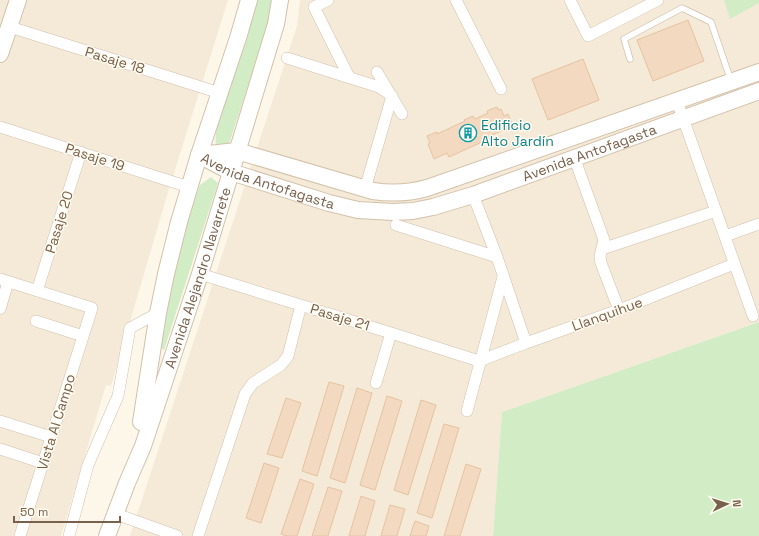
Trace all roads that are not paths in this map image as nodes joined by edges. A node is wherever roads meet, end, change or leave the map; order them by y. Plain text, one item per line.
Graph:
1 (18, 0) edge
2 (248, 0) edge
3 (280, 0) edge
4 (328, 0) edge
5 (456, 0) edge
6 (570, 0) edge
7 (658, 0) edge
8 (10, 27) junction
9 (0, 54) edge
10 (286, 58) dead end
11 (630, 59) dead end
12 (377, 72) dead end
13 (759, 72) edge
14 (349, 77) junction
15 (732, 82) junction
16 (501, 89) dead end
17 (759, 91) edge
18 (220, 93) junction
19 (392, 96) junction
20 (677, 101) junction
21 (402, 114) dead end
22 (683, 118) junction
23 (0, 127) edge
24 (81, 152) junction
25 (237, 152) junction
26 (199, 155) junction
27 (574, 157) junction
28 (231, 172) junction
29 (189, 187) junction
30 (366, 189) junction
31 (473, 195) junction
32 (716, 211) junction
33 (759, 224) edge
34 (396, 225) dead end
35 (725, 236) junction
36 (602, 250) junction
37 (497, 257) junction
38 (734, 264) junction
39 (200, 274) junction
40 (503, 277) junction
41 (4, 280) edge
42 (38, 291) junction
43 (300, 305) junction
44 (0, 309) edge
45 (619, 310) junction
46 (158, 313) junction
47 (753, 316) dead end
48 (36, 321) dead end
49 (391, 332) junction
50 (83, 336) junction
51 (526, 343) junction
52 (479, 361) junction
53 (376, 383) dead end
54 (467, 411) dead end
55 (0, 421) edge
56 (52, 437) junction
57 (0, 449) edge
58 (43, 463) junction
59 (127, 483) junction
60 (116, 514) junction
61 (20, 536) edge
62 (69, 536) edge
63 (107, 536) edge
64 (177, 536) edge
65 (198, 536) edge

1 - 8 street
2 - 18 street, Avenida Alejandro Navarrete
3 - 25 street, Avenida Alejandro Navarrete
4 - 14 street
5 - 16 street
6 - 7 street
8 - 9 street
8 - 18 street, Pasaje 18
10 - 14 street
11 - 15 lane
12 - 19 street
13 - 15 street, Avenida Antofagasta
14 - 19 street
15 - 20 street, Avenida Antofagasta
17 - 22 street, Avenida Antofagasta
18 - 26 street, Avenida Alejandro Navarrete
19 - 21 street
19 - 30 street
20 - 22 street
20 - 30 street, Avenida Antofagasta
22 - 27 street, Avenida Antofagasta
22 - 32 street
23 - 24 street, Pasaje 19
24 - 29 street, Pasaje 19
24 - 42 street, Pasaje 20
25 - 26 street, Avenida Antofagasta
25 - 28 street, Avenida Alejandro Navarrete
25 - 30 street, Avenida Antofagasta
26 - 28 street, Avenida Antofagasta
26 - 29 street, Avenida Alejandro Navarrete
27 - 31 street, Avenida Antofagasta
27 - 36 street
28 - 31 street, Avenida Antofagasta
28 - 39 street, Avenida Alejandro Navarrete
29 - 46 street, Avenida Alejandro Navarrete
31 - 37 street
32 - 35 street
32 - 36 street
33 - 35 street
34 - 37 street
35 - 38 street
36 - 45 street
37 - 40 street
38 - 45 street, Llanquihue
38 - 47 street
39 - 43 street, Pasaje 21
39 - 59 street, Avenida Alejandro Navarrete
40 - 51 street
40 - 52 street
41 - 42 street
41 - 44 street
42 - 50 street, Vista Al Campo
43 - 49 street, Pasaje 21
43 - 65 street
45 - 51 street, Llanquihue
46 - 59 street, Avenida Alejandro Navarrete
46 - 62 street, Avenida Alejandro Navarrete
48 - 50 street
49 - 52 street, Pasaje 21
49 - 53 street
50 - 56 street, Vista Al Campo
51 - 52 street, Llanquihue
52 - 54 street
55 - 56 street
56 - 58 street, Vista Al Campo
57 - 58 street
58 - 61 street, Vista Al Campo
59 - 60 street, Avenida Alejandro Navarrete
60 - 63 street, Avenida Alejandro Navarrete
60 - 64 street

